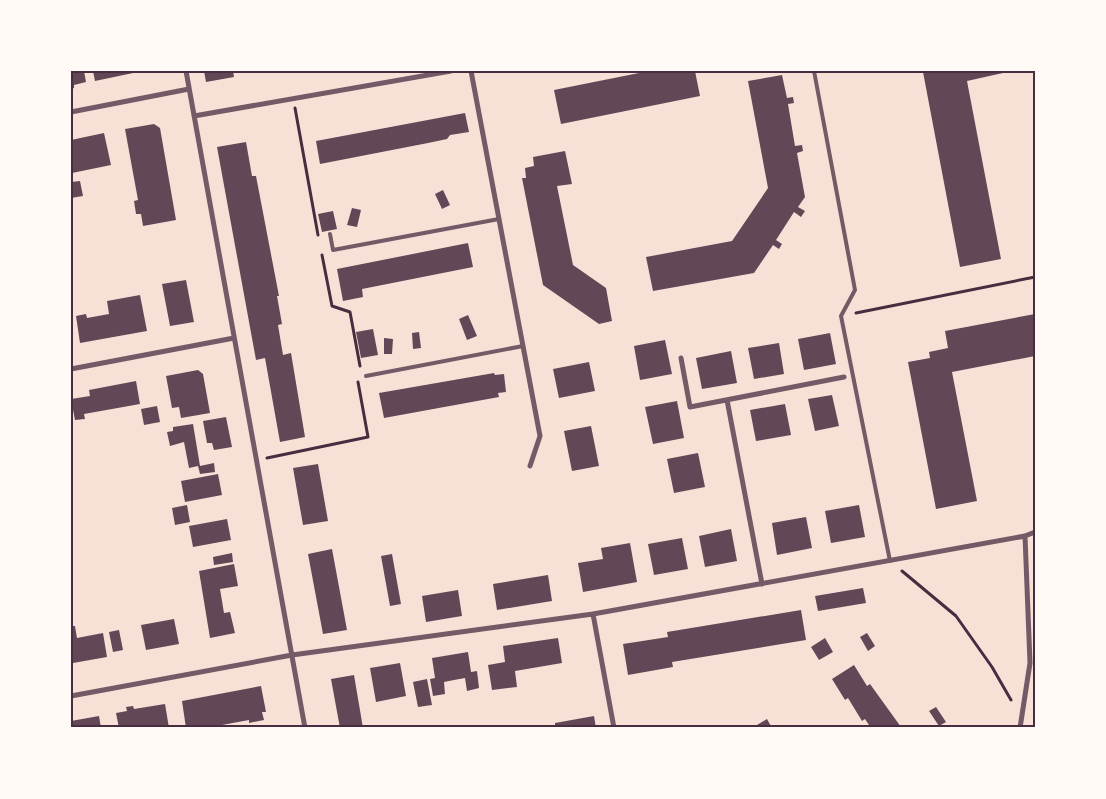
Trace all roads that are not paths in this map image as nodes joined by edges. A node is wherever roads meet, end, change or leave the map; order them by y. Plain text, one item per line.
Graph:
1 (186, 71) edge
2 (451, 71) edge
3 (471, 71) edge
4 (814, 71) edge
5 (189, 89) junction
6 (71, 112) edge
7 (194, 116) junction
8 (499, 219) junction
9 (330, 234) dead end
10 (234, 338) junction
11 (523, 346) junction
12 (681, 358) dead end
13 (71, 369) edge
14 (364, 376) road end
15 (844, 377) dead end
16 (727, 400) junction
17 (530, 466) dead end
18 (1035, 532) edge
19 (1025, 536) junction
20 (890, 560) junction
21 (762, 584) junction
22 (593, 614) junction
23 (292, 655) junction
24 (71, 696) edge
25 (305, 728) edge
26 (614, 728) edge
27 (1020, 728) edge

1 - 5 street
2 - 7 street
3 - 8 street
4 - 20 lane
5 - 6 street
5 - 7 street
7 - 10 street
8 - 9 lane
8 - 11 street
10 - 13 street
10 - 23 street
11 - 14 lane
11 - 17 street
12 - 16 street
15 - 16 street
16 - 21 street
18 - 19 street
19 - 20 street
19 - 27 street
20 - 21 street
21 - 22 street
22 - 23 street
22 - 26 street
23 - 24 street
23 - 25 street

